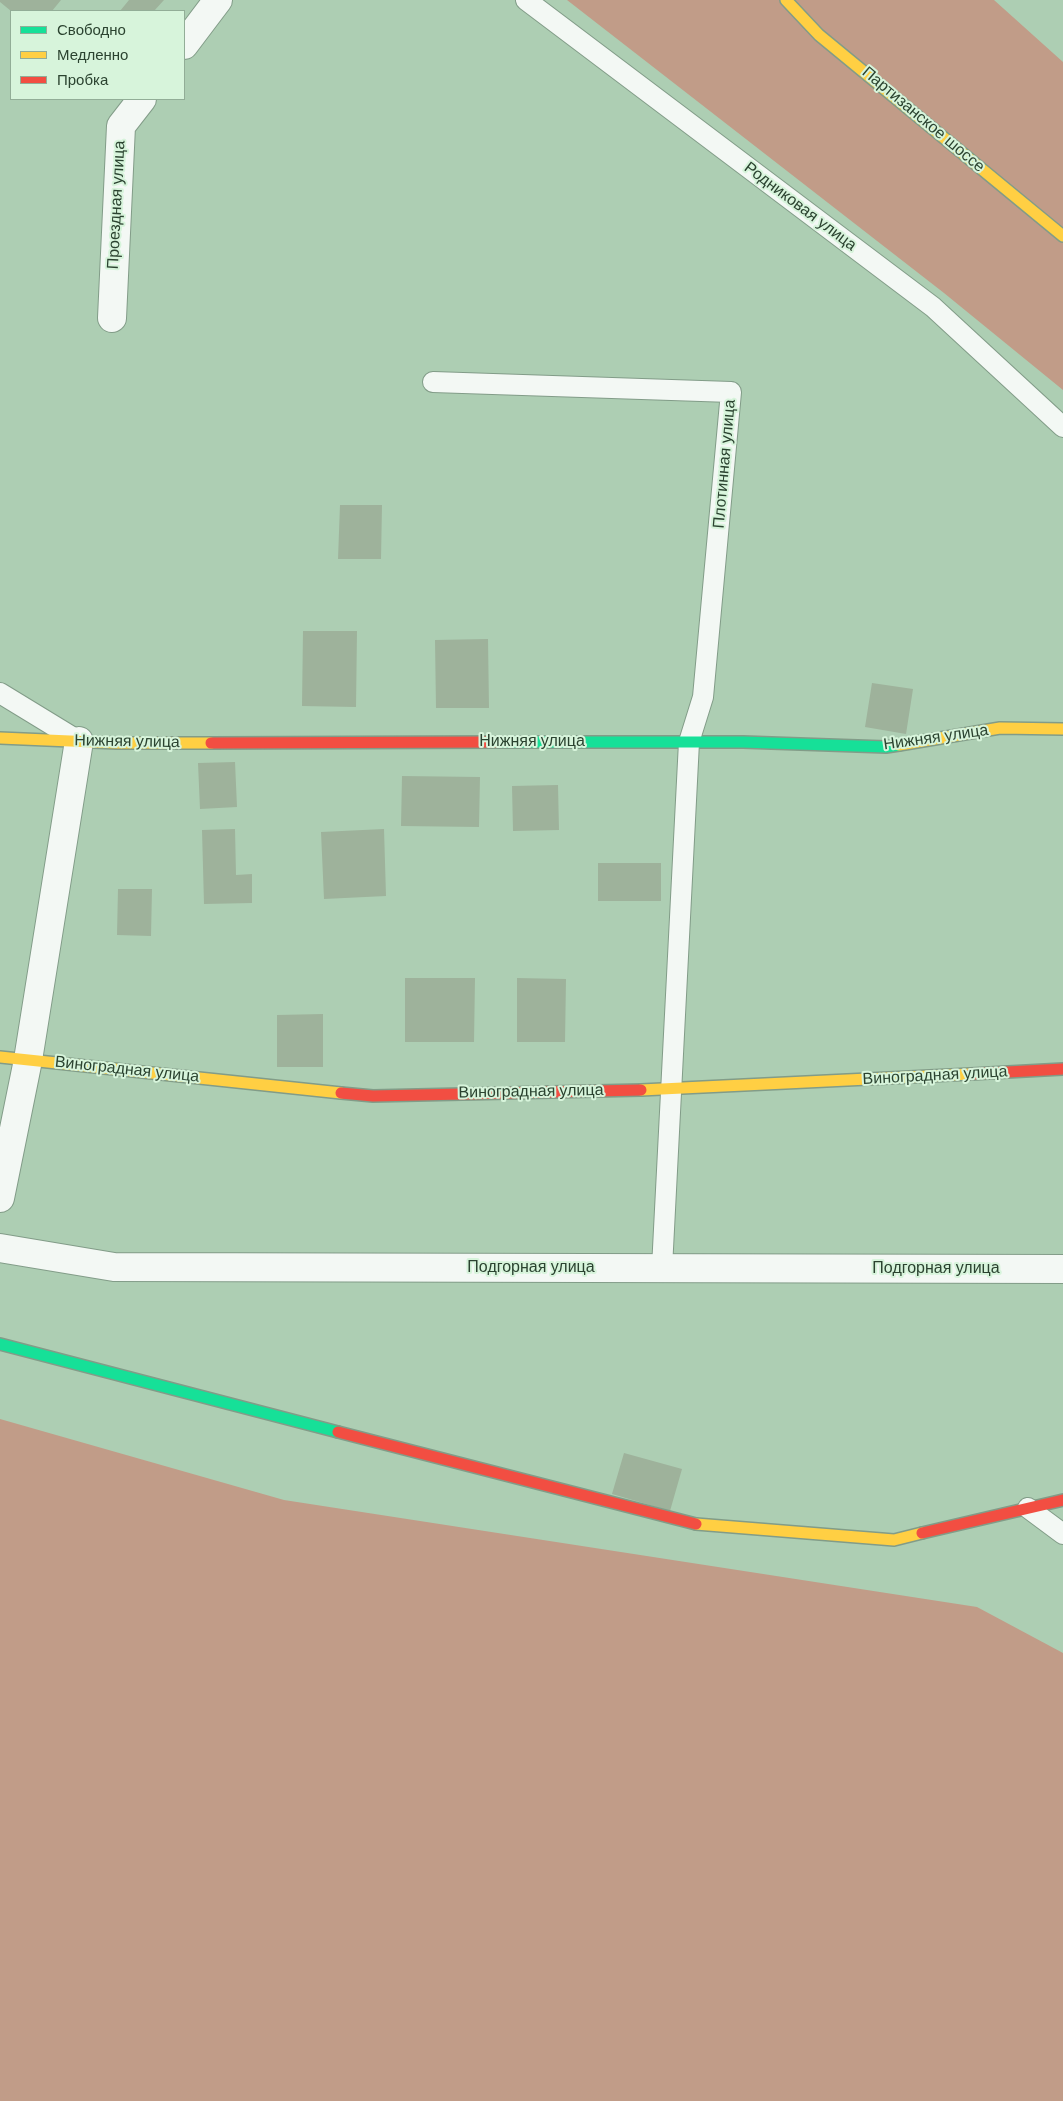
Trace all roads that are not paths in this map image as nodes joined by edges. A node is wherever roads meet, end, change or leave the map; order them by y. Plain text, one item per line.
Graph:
1 (218, 0) edge
2 (526, 0) edge
3 (786, 0) edge
4 (185, 44) edge
5 (141, 100) edge
6 (1063, 236) edge
7 (112, 318) dead end
8 (433, 382) dead end
9 (1063, 427) edge
10 (0, 692) edge
11 (1063, 729) edge
12 (0, 738) edge
13 (79, 741) junction
14 (688, 742) junction
15 (0, 1057) edge
16 (28, 1060) junction
17 (1063, 1069) edge
18 (671, 1089) junction
19 (0, 1198) edge
20 (0, 1248) edge
21 (662, 1268) junction
22 (1063, 1269) edge
23 (0, 1344) edge
24 (1063, 1500) edge
25 (1028, 1508) junction
26 (1063, 1534) edge

1 - 4 street
2 - 9 lane, Родниковая улица
3 - 6 street, Партизанское шоссе
5 - 7 street, Проездная улица
8 - 14 lane, Плотинная улица
10 - 13 lane
11 - 14 street, Нижняя улица
12 - 13 street, Нижняя улица
13 - 14 street, Нижняя улица
13 - 16 street
14 - 18 lane
15 - 16 street, Виноградная улица
16 - 18 street, Виноградная улица
16 - 19 street
17 - 18 street, Виноградная улица
18 - 21 lane
20 - 21 street, Подгорная улица
21 - 22 street, Подгорная улица
23 - 25 street
24 - 25 street
25 - 26 lane

